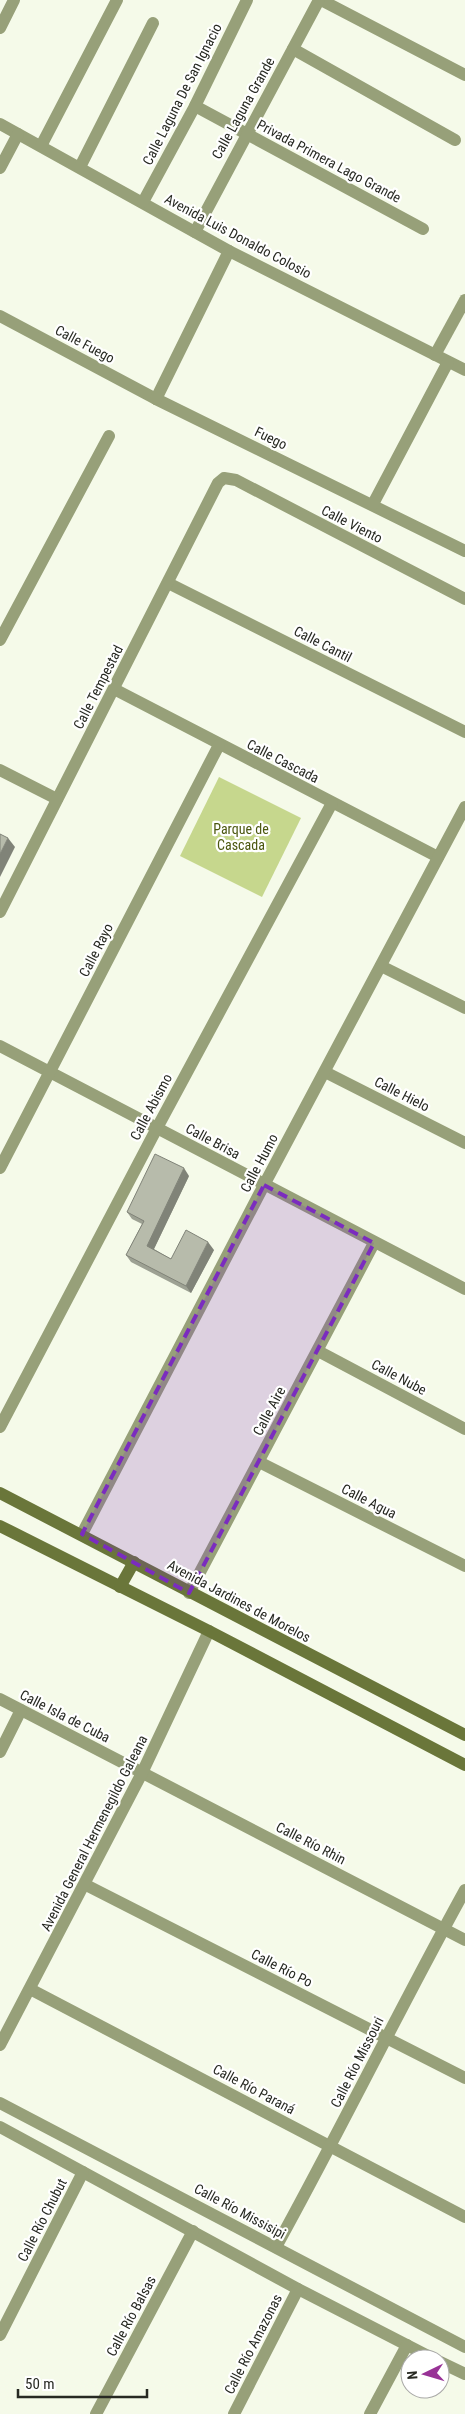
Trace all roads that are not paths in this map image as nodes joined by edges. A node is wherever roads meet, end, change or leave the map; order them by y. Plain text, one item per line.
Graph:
1 (14, 0) edge
2 (117, 0) edge
3 (247, 0) edge
4 (320, 0) edge
5 (153, 23) dead end
6 (0, 28) edge
7 (293, 49) junction
8 (465, 75) edge
9 (195, 106) junction
10 (0, 124) edge
11 (18, 134) junction
12 (246, 134) junction
13 (455, 140) dead end
14 (41, 146) junction
15 (80, 167) junction
16 (0, 168) edge
17 (143, 202) junction
18 (423, 229) dead end
19 (195, 232) junction
20 (229, 251) junction
21 (465, 300) edge
22 (0, 316) edge
23 (435, 355) junction
24 (448, 362) junction
25 (465, 370) edge
26 (156, 399) junction
27 (109, 436) dead end
28 (224, 478) joint
29 (373, 504) junction
30 (465, 551) edge
31 (168, 583) junction
32 (465, 599) edge
33 (0, 640) edge
34 (114, 690) junction
35 (465, 732) edge
36 (219, 745) junction
37 (0, 770) edge
38 (58, 799) junction
39 (332, 803) junction
40 (465, 807) edge
41 (438, 857) junction
42 (0, 912) edge
43 (381, 966) junction
44 (465, 1008) edge
45 (0, 1046) edge
46 (50, 1072) junction
47 (325, 1072) junction
48 (157, 1128) junction
49 (465, 1143) edge
50 (0, 1168) edge
51 (264, 1185) junction
52 (374, 1243) junction
53 (465, 1289) edge
54 (318, 1351) junction
55 (0, 1427) edge
56 (465, 1429) edge
57 (259, 1462) junction
58 (0, 1493) edge
59 (0, 1526) edge
60 (82, 1534) junction
61 (134, 1562) junction
62 (465, 1566) edge
63 (120, 1587) junction
64 (189, 1593) junction
65 (209, 1632) junction
66 (0, 1699) edge
67 (21, 1710) junction
68 (465, 1735) edge
69 (0, 1752) edge
70 (465, 1765) edge
71 (142, 1773) junction
72 (86, 1885) junction
73 (465, 1890) edge
74 (444, 1929) junction
75 (465, 1940) edge
76 (30, 1989) junction
77 (385, 2038) junction
78 (0, 2045) edge
79 (465, 2078) edge
80 (0, 2103) edge
81 (0, 2127) edge
82 (331, 2147) junction
83 (84, 2172) junction
84 (151, 2181) junction
85 (140, 2202) junction
86 (465, 2217) edge
87 (193, 2231) junction
88 (276, 2247) junction
89 (298, 2289) junction
90 (0, 2335) edge
91 (407, 2345) junction
92 (465, 2347) edge
93 (415, 2349) edge
94 (450, 2367) edge
95 (465, 2374) edge
96 (96, 2414) edge
97 (234, 2414) edge
98 (370, 2414) edge

1 - 6 street
2 - 14 street
3 - 9 street, Calle Laguna De San Ignacio
4 - 7 street, Calle Laguna Grande
4 - 8 street
5 - 15 street
7 - 12 street, Calle Laguna Grande
7 - 13 street
9 - 12 street, Privada Primera Lago Grande
9 - 17 street, Calle Laguna De San Ignacio
10 - 11 street, Avenida Luis Donaldo Colosio
11 - 14 street, Avenida Luis Donaldo Colosio
11 - 16 street
12 - 18 street, Privada Primera Lago Grande
12 - 19 street, Calle Laguna Grande
14 - 15 street, Avenida Luis Donaldo Colosio
15 - 17 street, Avenida Luis Donaldo Colosio
17 - 19 street, Avenida Luis Donaldo Colosio
19 - 20 street, Avenida Luis Donaldo Colosio
20 - 23 street, Avenida Luis Donaldo Colosio
20 - 26 street
21 - 23 street
22 - 26 street, Calle Fuego
23 - 24 street, Avenida Luis Donaldo Colosio
24 - 25 street, Avenida Luis Donaldo Colosio
24 - 29 street
26 - 29 street, Fuego
27 - 33 street
28 - 31 street, Calle Tempestad
28 - 32 street, Calle Viento
29 - 30 street, Fuego
31 - 34 street, Calle Tempestad
31 - 35 street, Calle Cantil
34 - 36 street, Calle Cascada
34 - 38 street, Calle Tempestad
36 - 39 street, Calle Cascada
36 - 46 street, Calle Rayo
37 - 38 street
38 - 42 street, Calle Tempestad
39 - 41 street, Calle Cascada
39 - 48 street, Calle Abismo
40 - 41 street, Calle Humo
41 - 43 street, Calle Humo
43 - 44 street
43 - 47 street, Calle Humo
45 - 46 street, Calle Brisa
46 - 48 street, Calle Brisa
46 - 50 street, Calle Rayo
47 - 49 street, Calle Hielo
47 - 51 street, Calle Humo
48 - 51 street, Calle Brisa
48 - 55 street, Calle Abismo
51 - 52 street, Calle Brisa
51 - 60 street, Calle Humo
52 - 53 street, Calle Brisa
52 - 54 street, Calle Aire
54 - 56 street, Calle Nube
54 - 57 street, Calle Aire
57 - 62 street, Calle Agua
57 - 64 street, Calle Aire
58 - 60 main road, Avenida Jardines de Morelos
59 - 63 main road
60 - 61 main road, Avenida Jardines de Morelos
61 - 63 main road
61 - 64 main road, Avenida Jardines de Morelos
63 - 65 main road
64 - 68 main road, Avenida Jardines de Morelos
65 - 70 main road
65 - 71 street, Avenida General Hermenegildo Galeana
66 - 67 street, Calle Isla de Cuba
67 - 69 street
67 - 71 street, Calle Isla de Cuba
71 - 72 street, Avenida General Hermenegildo Galeana
71 - 74 street, Calle Río Rhin
72 - 76 street, Avenida General Hermenegildo Galeana
72 - 77 street, Calle Río Po
73 - 74 street, Calle Río Missouri
74 - 75 street, Calle Río Rhin
74 - 77 street, Calle Río Missouri
76 - 78 street, Avenida General Hermenegildo Galeana
76 - 82 street, Calle Río Paraná
77 - 79 street, Calle Río Po
77 - 82 street, Calle Río Missouri
80 - 84 street, Calle Río Missisipi
81 - 83 street
82 - 86 street, Calle Río Paraná
82 - 88 street, Calle Río Missouri
83 - 85 street
83 - 90 street, Calle Río Chubut
84 - 85 street
84 - 88 street, Calle Río Missisipi
85 - 87 street
87 - 89 street
87 - 96 street, Calle Río Balsas
88 - 92 street, Calle Río Missisipi
89 - 91 street
89 - 97 street, Calle Río Amazonas
91 - 93 street
91 - 98 street
94 - 95 street

